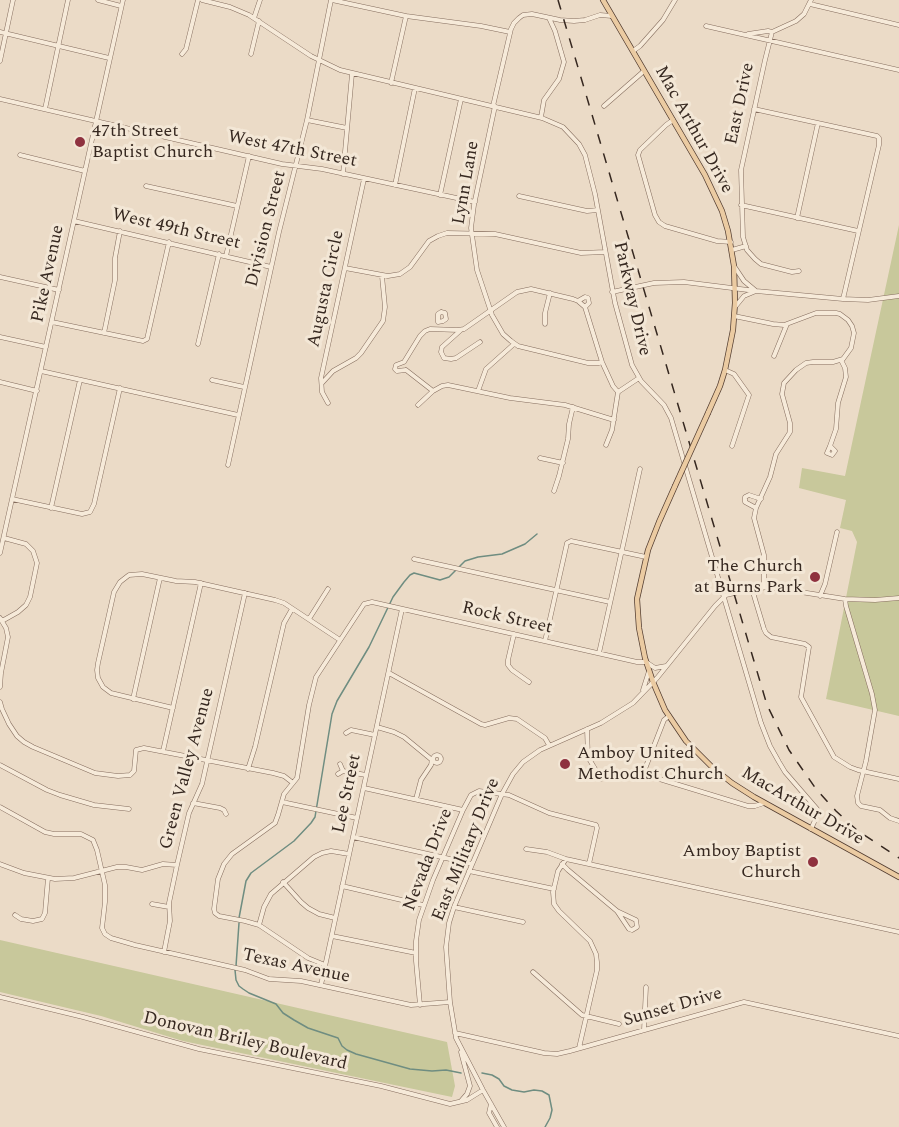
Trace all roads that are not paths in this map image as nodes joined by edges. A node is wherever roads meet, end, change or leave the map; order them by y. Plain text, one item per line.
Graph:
1 (13, 0) edge
2 (68, 0) edge
3 (98, 0) edge
4 (123, 0) edge
5 (200, 0) edge
6 (260, 0) edge
7 (332, 0) edge
8 (603, 0) edge
9 (675, 0) edge
10 (810, 2) edge
11 (121, 6) junction
12 (609, 10) junction
13 (600, 15) junction
14 (406, 16) junction
15 (549, 17) junction
16 (613, 17) junction
17 (254, 18) junction
18 (259, 21) junction
19 (899, 25) edge
20 (706, 26) dead end
21 (0, 32) edge
22 (510, 32) junction
23 (772, 32) junction
24 (6, 34) junction
25 (741, 34) junction
26 (769, 40) junction
27 (58, 46) junction
28 (633, 51) junction
29 (182, 54) dead end
30 (250, 54) dead end
31 (110, 58) junction
32 (319, 60) junction
33 (0, 61) edge
34 (899, 70) edge
35 (644, 71) junction
36 (352, 74) junction
37 (391, 83) junction
38 (415, 88) junction
39 (0, 99) edge
40 (461, 99) junction
41 (494, 106) junction
42 (604, 106) dead end
43 (45, 109) junction
44 (754, 109) junction
45 (541, 117) junction
46 (307, 120) junction
47 (673, 120) junction
48 (96, 122) junction
49 (818, 123) junction
50 (347, 128) junction
51 (20, 155) dead end
52 (249, 156) junction
53 (296, 166) junction
54 (85, 171) junction
55 (343, 174) junction
56 (364, 179) junction
57 (395, 185) junction
58 (146, 186) dead end
59 (440, 195) junction
60 (519, 196) dead end
61 (475, 202) junction
62 (741, 205) junction
63 (237, 206) junction
64 (598, 210) junction
65 (797, 218) junction
66 (74, 221) junction
67 (120, 231) junction
68 (858, 231) junction
69 (472, 233) junction
70 (169, 242) junction
71 (730, 242) junction
72 (746, 246) junction
73 (732, 250) junction
74 (605, 252) junction
75 (219, 254) junction
76 (226, 256) junction
77 (734, 266) junction
78 (271, 267) junction
79 (345, 268) junction
80 (799, 271) dead end
81 (382, 276) junction
82 (0, 277) edge
83 (735, 287) junction
84 (59, 290) junction
85 (756, 291) junction
86 (612, 292) junction
87 (550, 293) junction
88 (899, 296) edge
89 (843, 299) junction
90 (578, 301) junction
91 (585, 307) junction
92 (735, 307) junction
93 (490, 311) junction
94 (734, 316) junction
95 (52, 322) junction
96 (438, 322) dead end
97 (545, 324) dead end
98 (787, 324) junction
99 (437, 329) junction
100 (462, 330) junction
101 (104, 333) junction
102 (0, 337) edge
103 (480, 342) dead end
104 (198, 344) dead end
105 (514, 344) junction
106 (46, 347) junction
107 (774, 356) dead end
108 (841, 360) junction
109 (404, 362) junction
110 (602, 362) junction
111 (406, 370) junction
112 (725, 370) junction
113 (41, 371) junction
114 (639, 378) junction
115 (80, 380) junction
116 (212, 380) dead end
117 (0, 382) edge
118 (321, 384) junction
119 (244, 387) junction
120 (120, 388) junction
121 (37, 391) junction
122 (433, 391) junction
123 (478, 391) junction
124 (618, 392) junction
125 (328, 403) dead end
126 (418, 405) dead end
127 (573, 407) junction
128 (238, 415) junction
129 (614, 420) junction
130 (606, 445) dead end
131 (732, 446) dead end
132 (830, 446) dead end
133 (540, 458) dead end
134 (562, 463) junction
135 (228, 465) dead end
136 (640, 469) dead end
137 (675, 486) joint
138 (554, 491) dead end
139 (12, 499) junction
140 (761, 499) junction
141 (51, 508) junction
142 (756, 508) junction
143 (0, 516) edge
144 (8, 518) junction
145 (837, 532) dead end
146 (4, 538) junction
147 (621, 552) junction
148 (0, 553) edge
149 (646, 557) junction
150 (414, 559) dead end
151 (160, 578) junction
152 (201, 583) junction
153 (764, 587) junction
154 (752, 588) junction
155 (328, 589) dead end
156 (556, 590) junction
157 (245, 593) junction
158 (820, 596) junction
159 (724, 597) junction
160 (899, 598) edge
161 (845, 599) junction
162 (610, 602) junction
163 (715, 606) junction
164 (727, 607) junction
165 (292, 609) junction
166 (402, 609) junction
167 (1, 619) edge
168 (309, 619) junction
169 (514, 634) junction
170 (340, 640) junction
171 (545, 641) junction
172 (598, 653) junction
173 (646, 662) junction
174 (667, 666) junction
175 (649, 670) junction
176 (388, 672) junction
177 (529, 682) dead end
178 (653, 682) junction
179 (0, 687) edge
180 (642, 693) junction
181 (133, 699) junction
182 (0, 702) edge
183 (173, 708) junction
184 (669, 716) junction
185 (377, 727) junction
186 (587, 729) junction
187 (346, 733) dead end
188 (375, 735) junction
189 (549, 745) junction
190 (164, 751) junction
191 (207, 760) junction
192 (340, 764) dead end
193 (0, 765) edge
194 (248, 769) junction
195 (343, 771) junction
196 (863, 771) junction
197 (338, 774) dead end
198 (366, 775) junction
199 (601, 779) dead end
200 (899, 779) edge
201 (293, 783) junction
202 (364, 788) junction
203 (502, 794) junction
204 (416, 800) junction
205 (282, 802) junction
206 (193, 803) junction
207 (764, 803) junction
208 (0, 807) edge
209 (129, 809) dead end
210 (463, 810) junction
211 (226, 814) dead end
212 (357, 819) junction
213 (899, 821) edge
214 (811, 828) junction
215 (353, 837) junction
216 (526, 849) dead end
217 (349, 854) junction
218 (443, 857) junction
219 (566, 859) junction
220 (0, 864) edge
221 (472, 864) junction
222 (562, 864) junction
223 (589, 864) junction
224 (177, 865) junction
225 (102, 870) junction
226 (469, 871) junction
227 (899, 877) edge
228 (48, 878) junction
229 (283, 882) junction
230 (342, 886) junction
231 (554, 889) junction
232 (152, 904) dead end
233 (423, 905) junction
234 (454, 907) junction
235 (169, 908) junction
236 (617, 911) junction
237 (15, 915) dead end
238 (335, 918) junction
239 (523, 922) dead end
240 (259, 925) junction
241 (899, 932) edge
242 (332, 936) junction
243 (164, 952) junction
244 (416, 953) junction
245 (325, 964) junction
246 (532, 972) dead end
247 (321, 985) junction
248 (646, 987) dead end
249 (0, 997) edge
250 (450, 1002) junction
251 (420, 1005) junction
252 (586, 1016) junction
253 (619, 1024) dead end
254 (644, 1030) junction
255 (455, 1034) junction
256 (899, 1036) edge
257 (579, 1048) junction
258 (461, 1049) junction
259 (483, 1090) junction
260 (459, 1103) junction
261 (491, 1103) junction
262 (497, 1127) edge
263 (504, 1127) edge

1 - 24 street
2 - 27 street
3 - 11 street
4 - 11 street, Pike Avenue
5 - 17 street, Parkway Drive
5 - 29 street
6 - 17 street
7 - 14 street
7 - 32 street, Division Street
8 - 12 main road, Mac Arthur Drive
9 - 28 street
10 - 19 street
10 - 23 street
11 - 31 street, Pike Avenue
12 - 13 street
12 - 16 main road, Mac Arthur Drive
13 - 15 street
13 - 16 street
14 - 22 street
14 - 37 street
15 - 22 street
15 - 45 street
16 - 28 main road, Mac Arthur Drive
17 - 18 street, Parkway Drive
18 - 30 street
18 - 32 street, Parkway Drive
20 - 25 street
21 - 24 street
22 - 41 street, Lynn Lane
23 - 25 street
23 - 26 street, East Drive
24 - 27 street
24 - 33 street
25 - 26 street
26 - 34 street
26 - 44 street, East Drive
27 - 31 street
27 - 43 street
28 - 35 main road, Mac Arthur Drive
31 - 48 street, Pike Avenue
32 - 36 street, Parkway Drive
32 - 46 street, Division Street
35 - 42 street
35 - 47 main road, Mac Arthur Drive
36 - 37 street, Parkway Drive
36 - 50 street
37 - 38 street, Parkway Drive
38 - 40 street, Parkway Drive
38 - 57 street
39 - 43 street, West 47th Street
40 - 41 street, Parkway Drive
40 - 59 street
41 - 45 street, Parkway Drive
41 - 61 street, Lynn Lane
43 - 48 street, West 47th Street
44 - 49 street
44 - 62 street, East Drive
45 - 64 street, Parkway Drive
46 - 50 street
46 - 53 street, Division Street
47 - 71 main road, Mac Arthur Drive
47 - 71 street
48 - 52 street, West 47th Street
48 - 54 street, Pike Avenue
49 - 65 street
49 - 68 street
50 - 55 street
51 - 54 street
52 - 53 street, West 47th Street
52 - 63 street
53 - 55 street, West 47th Street
53 - 78 street, Division Street
54 - 66 street, Pike Avenue
55 - 56 street, West 47th Street
56 - 57 street, West 47th Street
56 - 79 street, Augusta Circle
57 - 59 street, West 47th Street
58 - 63 street
59 - 61 street, West 47th Street
60 - 64 street
61 - 69 street, Lynn Lane
62 - 65 street
62 - 72 street, East Drive
63 - 76 street
64 - 74 street, Parkway Drive
65 - 68 street
66 - 67 street, West 49th Street
66 - 84 street, Pike Avenue
67 - 70 street, West 49th Street
67 - 101 street
68 - 89 street
69 - 74 street
69 - 81 street
69 - 93 street, Lynn Lane
70 - 75 street, West 49th Street
70 - 101 street
71 - 73 main road, Mac Arthur Drive
72 - 73 street
72 - 80 street
73 - 77 main road, Mac Arthur Drive
74 - 86 street, Parkway Drive
75 - 76 street, West 49th Street
75 - 104 street
76 - 78 street, West 49th Street
77 - 83 main road, Mac Arthur Drive
77 - 85 street
78 - 119 street, Division Street
79 - 81 street
79 - 118 street, Augusta Circle
81 - 118 street
82 - 84 street
83 - 85 street
83 - 86 street
83 - 92 main road, Mac Arthur Drive
84 - 95 street, Pike Avenue
85 - 89 street
85 - 92 street
86 - 114 street, Parkway Drive
87 - 90 street
87 - 93 street
87 - 97 street
88 - 89 street
90 - 91 street
90 - 91 street
91 - 110 street
92 - 94 main road, Mac Arthur Drive
93 - 100 street
93 - 105 street, Lynn Lane
94 - 98 street
94 - 112 main road, Mac Arthur Drive
95 - 101 street
95 - 106 street, Pike Avenue
96 - 99 street
98 - 107 street
98 - 108 street
99 - 100 street
99 - 109 street
100 - 103 street
102 - 106 street
105 - 110 street
105 - 123 street
106 - 113 street, Pike Avenue
108 - 132 street
108 - 140 street
109 - 111 street
109 - 111 street
110 - 124 street
111 - 122 street
112 - 131 street
112 - 137 main road, Mac Arthur Drive, bridge
113 - 115 street
113 - 121 street, Pike Avenue
114 - 124 street
114 - 159 street, Parkway Drive
115 - 120 street
115 - 141 street
116 - 119 street
117 - 121 street
118 - 125 street
119 - 128 street, Division Street
120 - 128 street
120 - 141 street
121 - 139 street, Pike Avenue
122 - 123 street
122 - 126 street
123 - 127 street
124 - 129 street
127 - 129 street
127 - 134 street
128 - 135 street, Division Street
129 - 130 street
133 - 134 street
134 - 138 street
136 - 147 street
137 - 149 main road, MacArthur Drive
139 - 141 street
139 - 144 street, Pike Avenue
140 - 142 street
140 - 142 street
142 - 153 street
143 - 144 street
144 - 146 street, Pike Avenue
145 - 158 street
146 - 148 street, Pike Avenue
146 - 167 street
147 - 149 street
147 - 156 street
147 - 162 street
149 - 173 main road, MacArthur Drive
150 - 156 street
151 - 152 street
151 - 181 street
151 - 181 street
152 - 157 street
152 - 183 street
153 - 154 street
153 - 158 street
154 - 159 street
154 - 196 street
155 - 168 street
156 - 162 street
156 - 171 street
157 - 165 street
157 - 191 street, Green Valley Avenue
158 - 161 street
159 - 163 street, East Military Drive
159 - 164 street, Parkway Drive
160 - 161 street
161 - 196 street
162 - 172 street
163 - 164 street
163 - 174 street, East Military Drive
164 - 214 street, Parkway Drive
165 - 168 street
165 - 194 street
166 - 169 street, Rock Street
166 - 170 street, Rock Street
166 - 176 street, Lee Street
167 - 179 street
168 - 170 street
169 - 171 street, Rock Street
169 - 177 street
170 - 201 street
171 - 172 street, Rock Street
172 - 173 street, Rock Street
173 - 174 street, Rock Street
173 - 175 main road, MacArthur Drive
174 - 178 street, East Military Drive
175 - 178 main road, MacArthur Drive
175 - 180 street
176 - 185 street, Lee Street
176 - 189 street
178 - 180 street, East Military Drive
178 - 184 main road, MacArthur Drive
180 - 186 street, East Military Drive
181 - 183 street
182 - 190 street
183 - 190 street
184 - 207 main road, MacArthur Drive
184 - 207 street
185 - 188 street, Lee Street
185 - 204 street
186 - 189 street, East Military Drive
186 - 199 street
187 - 188 street
188 - 198 street, Lee Street
189 - 203 street, East Military Drive
190 - 191 street
191 - 194 street
191 - 206 street, Green Valley Avenue
192 - 195 street
193 - 209 street
194 - 201 street
195 - 197 street
195 - 198 street
196 - 200 street
196 - 213 street
198 - 202 street, Lee Street
201 - 205 street
202 - 204 street
202 - 212 street, Lee Street
203 - 210 street, Nevada Drive
203 - 221 street, East Military Drive
203 - 223 street
204 - 210 street
205 - 212 street
205 - 240 street
206 - 211 street
206 - 224 street, Green Valley Avenue
207 - 214 main road, MacArthur Drive
208 - 225 street
210 - 218 street, Nevada Drive
212 - 215 street, Lee Street
214 - 227 main road, MacArthur Drive
215 - 217 street, Lee Street
215 - 218 street
216 - 219 street
217 - 229 street
217 - 230 street, Lee Street
218 - 221 street
218 - 233 street, Nevada Drive
219 - 222 street
219 - 223 street
220 - 228 street
221 - 226 street, East Military Drive
222 - 231 street
222 - 236 street
223 - 241 street
224 - 225 street
224 - 235 street, Green Valley Avenue
225 - 228 street
225 - 243 street, Texas Avenue
226 - 231 street
226 - 234 street, East Military Drive
228 - 237 street
229 - 238 street
229 - 240 street
230 - 233 street
230 - 238 street, Lee Street
231 - 252 street
232 - 235 street
233 - 244 street, Nevada Drive
234 - 239 street
234 - 250 street, East Military Drive
235 - 243 street, Green Valley Avenue
236 - 236 street
238 - 242 street, Lee Street
240 - 245 street
242 - 244 street
242 - 245 street, Lee Street
243 - 247 street, Texas Avenue
244 - 251 street, Nevada Drive
245 - 247 street, Lee Street
246 - 252 street
247 - 251 street, Texas Avenue
248 - 254 street
249 - 260 street, Donovan Briley Boulevard
250 - 251 street, Texas Avenue
250 - 255 street, East Military Drive
252 - 253 street
252 - 257 street
254 - 256 street, Sunset Drive
254 - 257 street, Sunset Drive
255 - 257 street, Sunset Drive
255 - 258 street, East Military Drive
258 - 259 street
258 - 260 street
259 - 260 street
259 - 261 street
261 - 262 street
261 - 263 street

